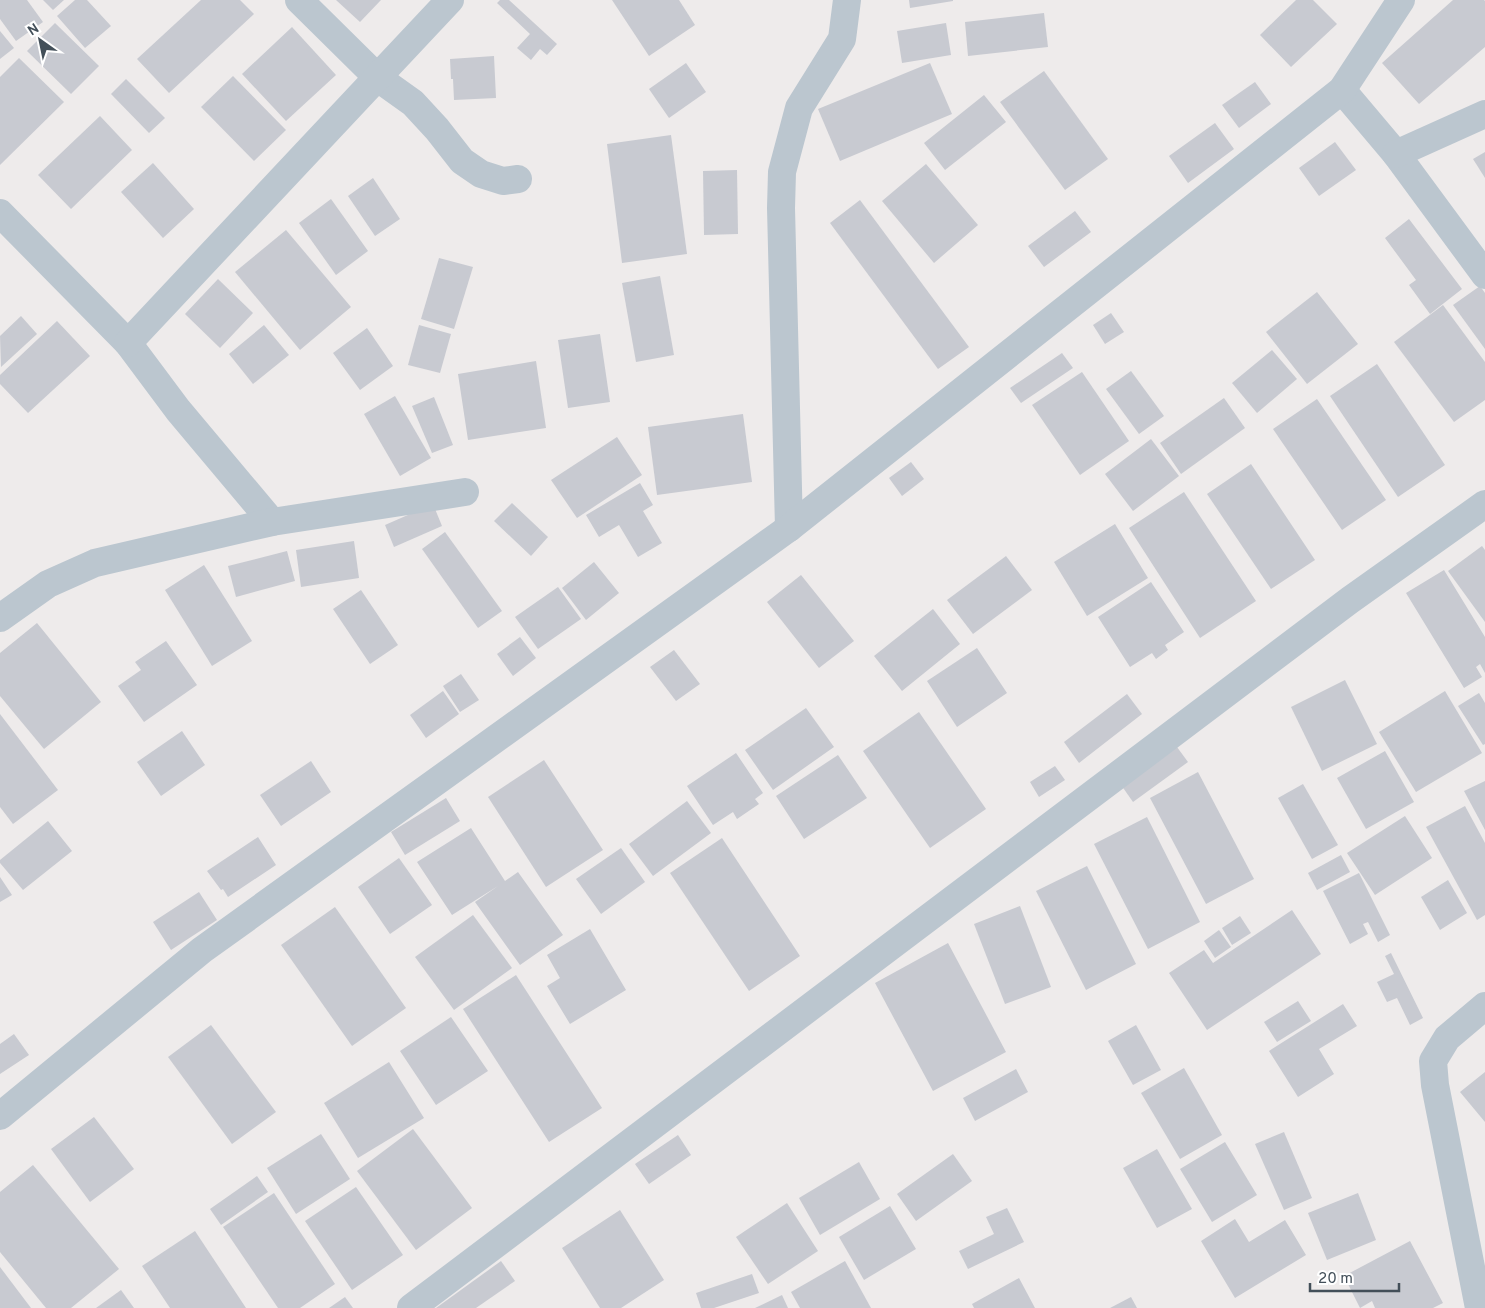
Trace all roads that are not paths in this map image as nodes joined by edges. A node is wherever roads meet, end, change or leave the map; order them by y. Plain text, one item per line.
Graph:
1 (299, 0) edge
2 (450, 0) edge
3 (848, 0) edge
4 (1401, 0) edge
5 (378, 78) junction
6 (1342, 90) junction
7 (1485, 114) edge
8 (1396, 154) junction
9 (518, 179) dead end
10 (0, 213) edge
11 (1485, 275) edge
12 (128, 342) junction
13 (465, 492) dead end
14 (1485, 504) edge
15 (272, 522) junction
16 (789, 528) junction
17 (0, 618) edge
18 (1485, 1006) edge
19 (0, 1116) edge
20 (411, 1308) edge
21 (1479, 1308) edge

1 - 5 street
2 - 5 street
3 - 16 street
4 - 6 street
5 - 9 street
5 - 12 street
6 - 8 street
6 - 16 street
7 - 8 street
8 - 11 street
10 - 12 street
12 - 15 street
13 - 15 street
14 - 20 street
15 - 17 street
16 - 19 street
18 - 21 street

